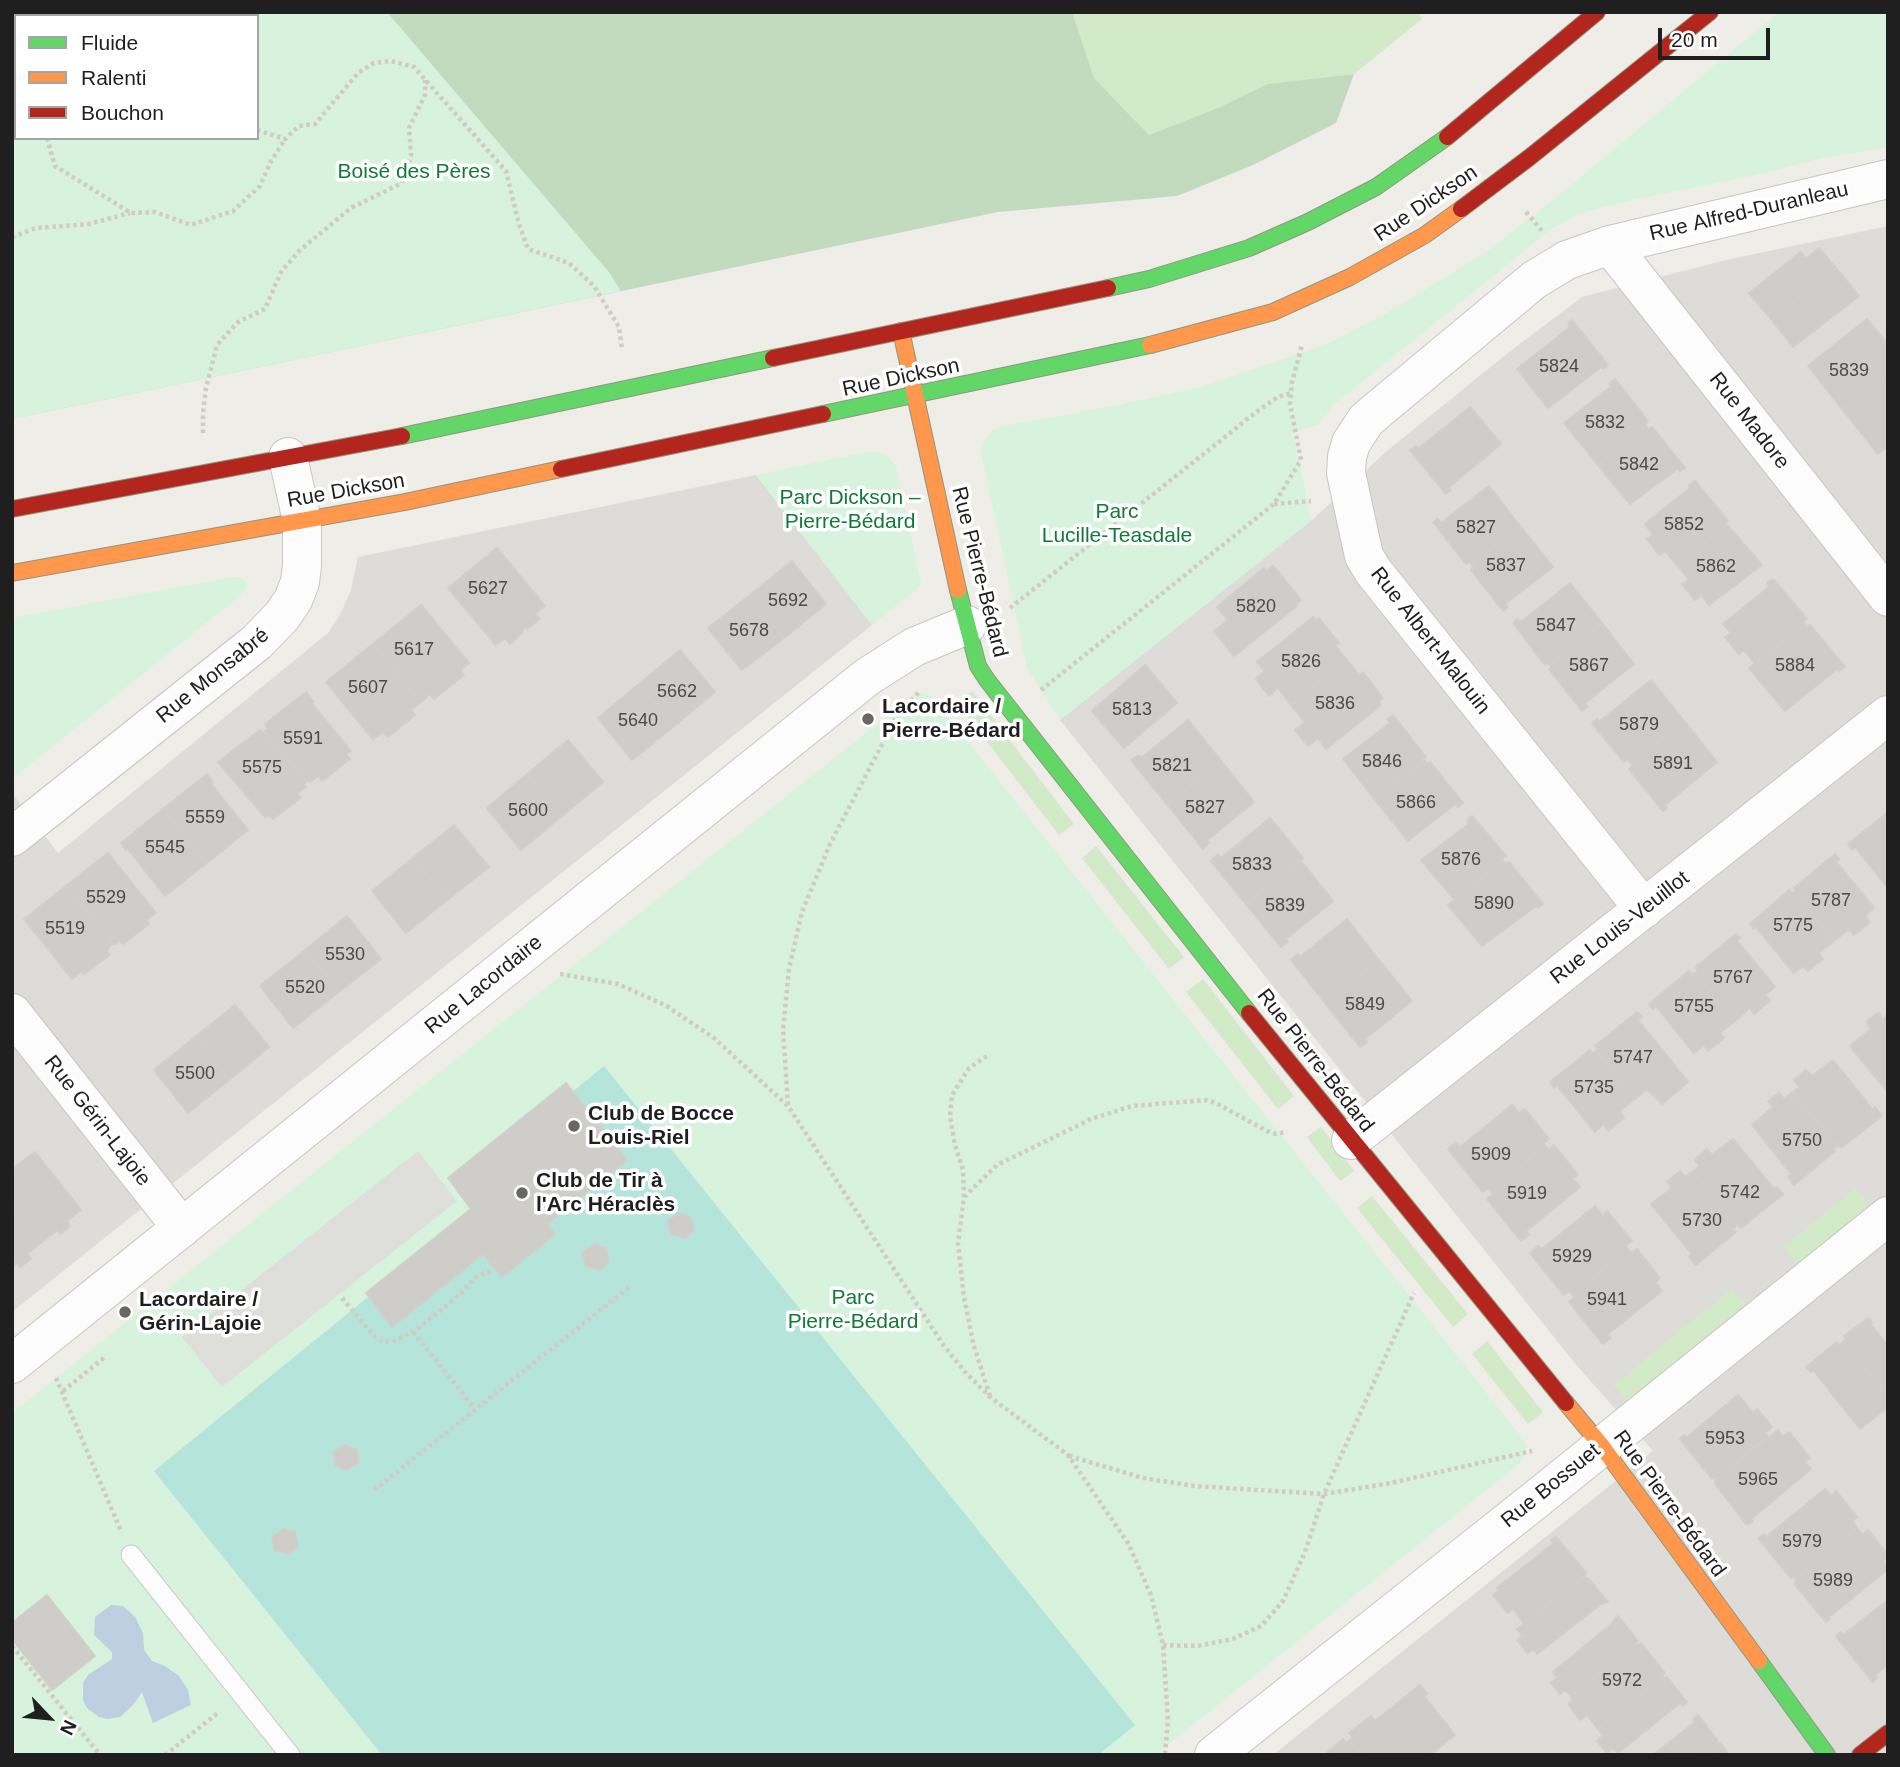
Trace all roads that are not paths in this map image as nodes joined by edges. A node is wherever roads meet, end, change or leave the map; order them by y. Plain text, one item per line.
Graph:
1 (1597, 12) edge
2 (1710, 12) edge
3 (1888, 179) edge
4 (1610, 245) junction
5 (901, 331) junction
6 (916, 396) junction
7 (288, 457) junction
8 (12, 509) edge
9 (302, 521) junction
10 (12, 573) edge
11 (1888, 597) edge
12 (967, 625) junction
13 (1888, 715) edge
14 (12, 837) edge
15 (1644, 909) junction
16 (12, 1013) edge
17 (1351, 1140) junction
18 (1888, 1216) edge
19 (182, 1228) junction
20 (12, 1364) edge
21 (1601, 1446) junction
22 (131, 1555) road end
23 (1888, 1732) edge
24 (290, 1755) edge
25 (1214, 1755) edge
26 (1827, 1755) edge
27 (1860, 1755) edge

1 - 5 main road, Rue Dickson
2 - 6 main road, Rue Dickson
3 - 4 street, Rue Alfred-Duranleau
4 - 11 street, Rue Madore
4 - 15 street, Rue Albert-Malouin
5 - 6 main road, Rue Pierre-Bédard
5 - 7 main road, Rue Dickson
6 - 9 main road, Rue Dickson
6 - 12 main road, Rue Pierre-Bédard
7 - 8 main road, Rue Dickson
7 - 9 street, Rue Monsabré
9 - 10 main road, Rue Dickson
9 - 14 street, Rue Monsabré
12 - 17 main road, Rue Pierre-Bédard
12 - 19 street, Rue Lacordaire
13 - 15 street, Rue Louis-Veuillot
15 - 17 street, Rue Louis-Veuillot
16 - 19 street, Rue Gérin-Lajoie
17 - 21 main road, Rue Pierre-Bédard
18 - 21 street, Rue Bossuet
19 - 20 street, Rue Lacordaire
21 - 25 street, Rue Bossuet
21 - 26 main road, Rue Pierre-Bédard
22 - 24 lane
23 - 27 main road

